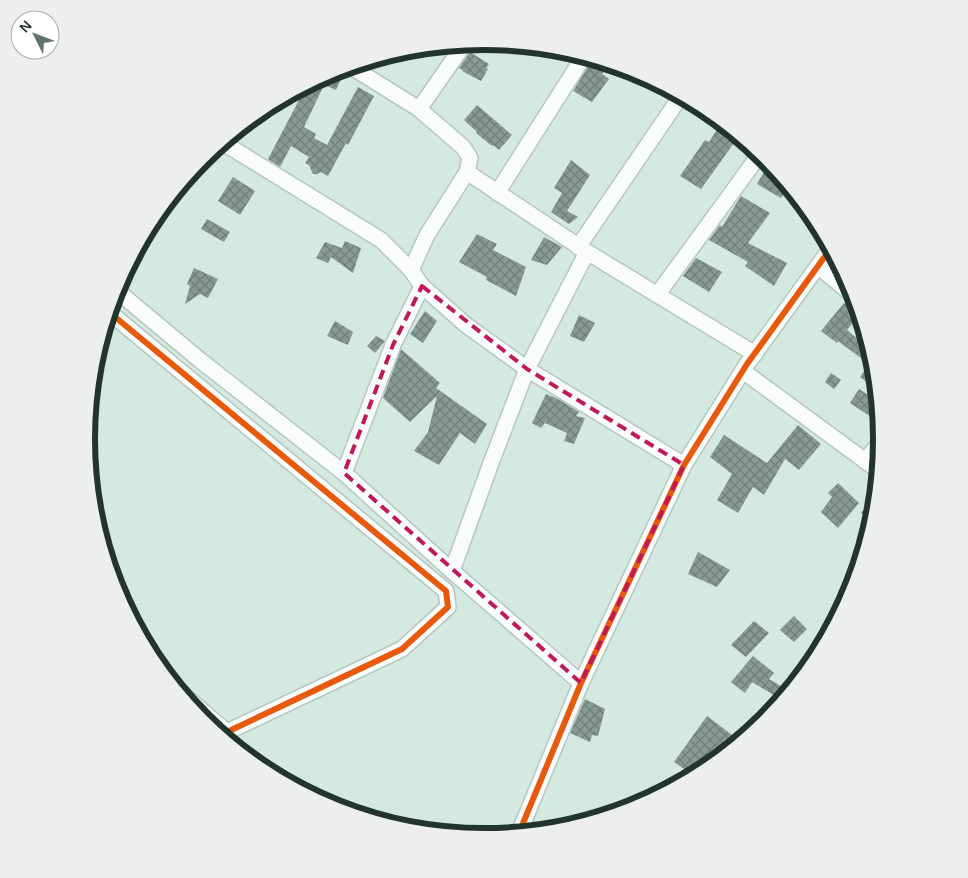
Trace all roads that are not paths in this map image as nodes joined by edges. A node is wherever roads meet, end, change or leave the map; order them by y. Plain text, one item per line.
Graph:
1 (459, 51) edge
2 (580, 62) edge
3 (361, 70) edge
4 (677, 102) edge
5 (419, 109) junction
6 (229, 146) edge
7 (755, 161) edge
8 (468, 172) junction
9 (497, 193) junction
10 (583, 250) junction
11 (826, 255) edge
12 (818, 266) junction
13 (411, 270) junction
14 (841, 285) edge
15 (422, 286) junction
16 (657, 295) junction
17 (123, 296) edge
18 (115, 317) edge
19 (755, 354) junction
20 (527, 369) junction
21 (743, 371) junction
22 (872, 452) edge
23 (865, 461) junction
24 (684, 465) junction
25 (872, 466) edge
26 (344, 474) junction
27 (452, 571) junction
28 (581, 683) junction
29 (228, 731) edge
30 (522, 826) edge

1 - 5 street
2 - 9 street
3 - 5 street
4 - 10 street
5 - 8 street
6 - 13 street
7 - 16 street
8 - 9 street
8 - 13 street
9 - 10 street
10 - 16 street
10 - 20 street
11 - 12 street
12 - 14 street
12 - 19 street
13 - 15 street
15 - 20 street
15 - 26 street
16 - 19 street
17 - 26 street
18 - 29 street
19 - 21 street
20 - 24 street
20 - 27 street
21 - 23 street
21 - 24 street
22 - 23 street
23 - 25 street
24 - 28 street
26 - 27 street
27 - 28 street
28 - 30 street

